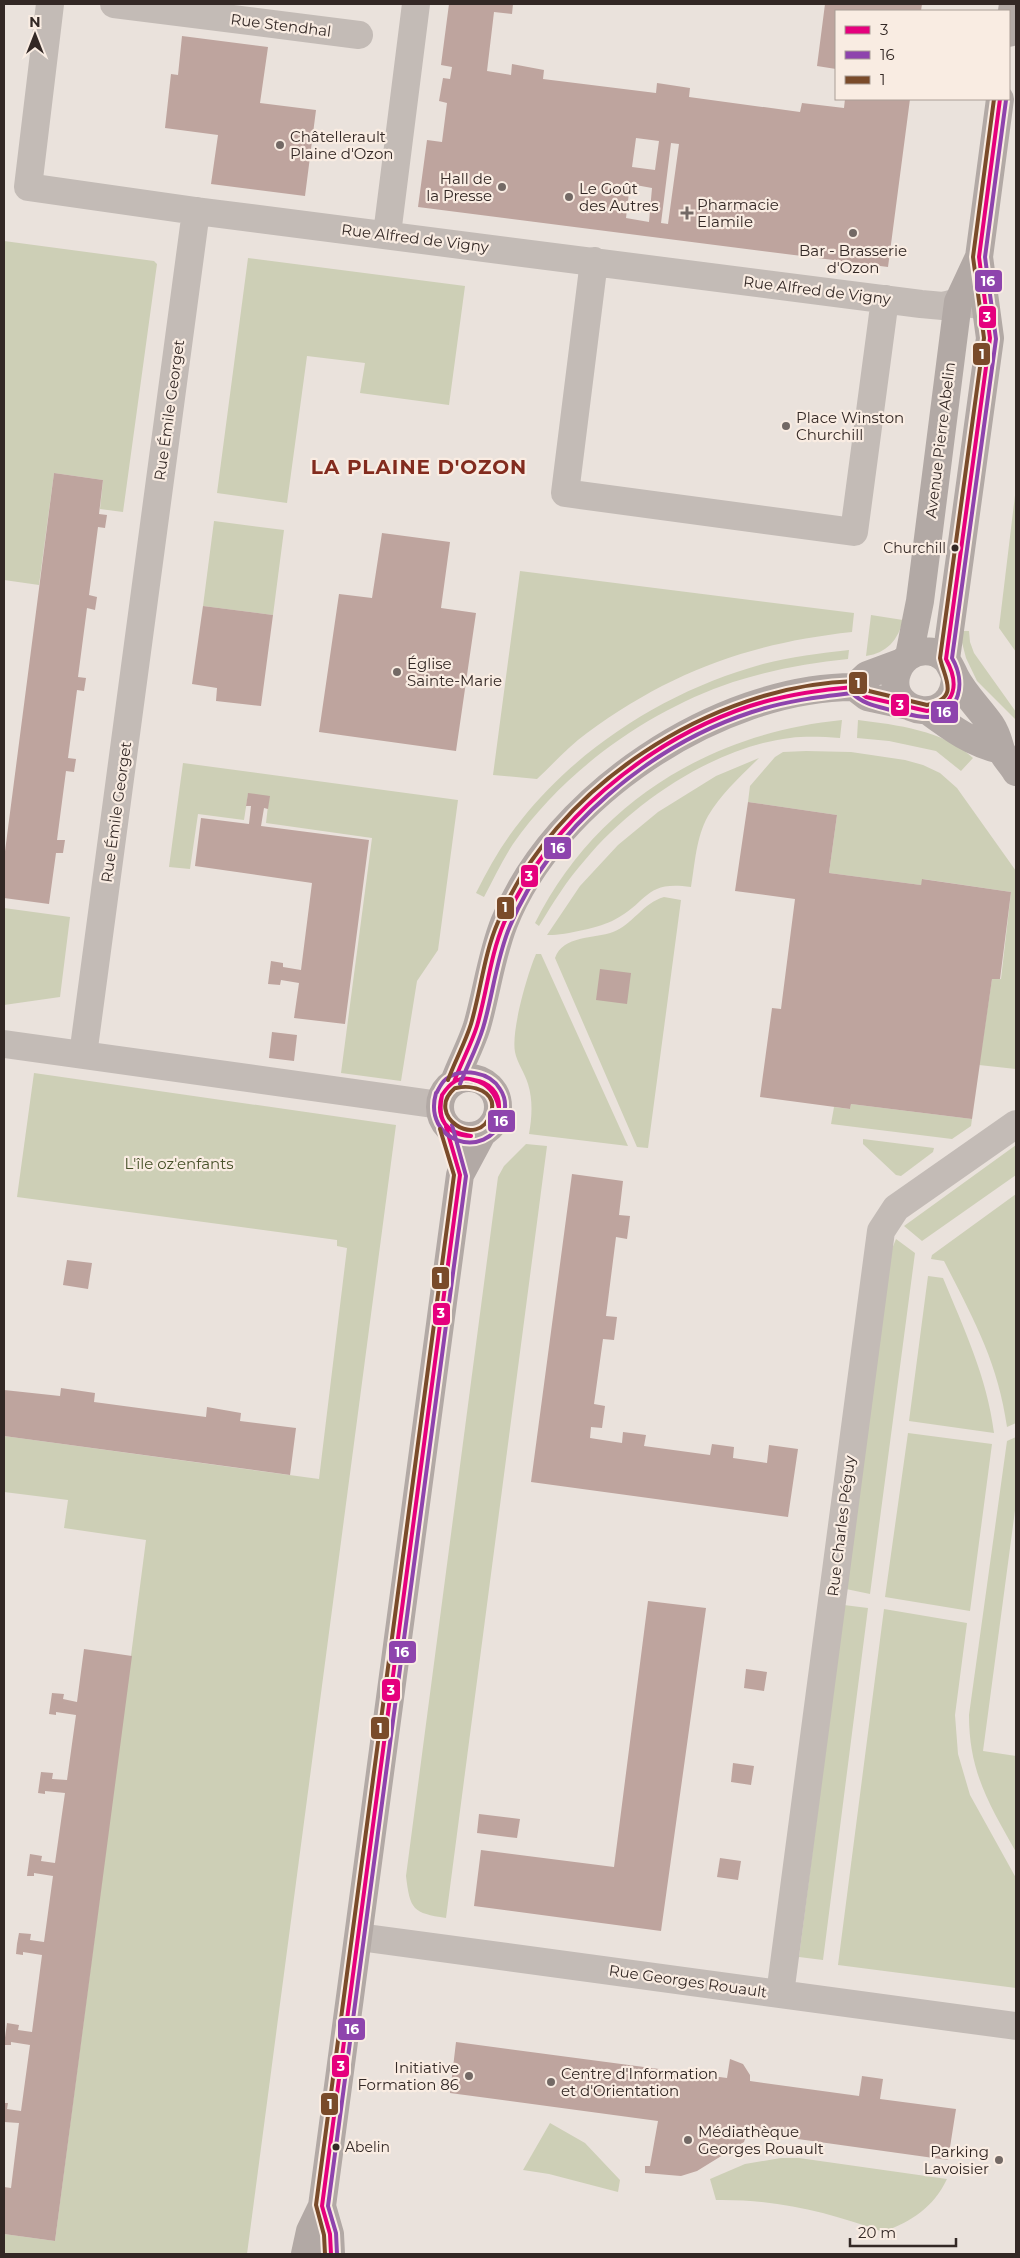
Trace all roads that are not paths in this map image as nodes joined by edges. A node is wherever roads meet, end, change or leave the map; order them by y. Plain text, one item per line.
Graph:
1 (50, 4) edge
2 (114, 4) edge
3 (416, 4) edge
4 (1013, 4) edge
5 (1010, 26) edge
6 (359, 35) dead end
7 (1000, 100) edge
8 (196, 211) junction
9 (387, 234) junction
10 (979, 257) junction
11 (594, 261) junction
12 (885, 299) junction
13 (958, 302) junction
14 (985, 306) junction
15 (905, 659) junction
16 (950, 667) junction
17 (854, 687) junction
18 (918, 708) junction
19 (1009, 761) edge
20 (476, 1027) junction
21 (4, 1044) edge
22 (83, 1056) junction
23 (454, 1082) junction
24 (490, 1087) junction
25 (443, 1116) junction
26 (1016, 1124) edge
27 (482, 1134) junction
28 (460, 1175) junction
29 (359, 1937) junction
30 (780, 1994) junction
31 (1016, 2026) edge
32 (322, 2206) junction
33 (306, 2254) edge
34 (331, 2254) edge

1 - 8 street, Rue Alfred de Vigny
2 - 6 street, Rue Stendhal
3 - 9 street
4 - 5 main road
7 - 10 main road, Avenue Pierre Abelin
8 - 9 street, Rue Alfred de Vigny
8 - 22 street, Rue Émile Georget
9 - 11 street, Rue Alfred de Vigny
10 - 13 main road, Avenue Pierre Abelin
10 - 14 main road, Avenue Pierre Abelin
11 - 12 street, Rue Alfred de Vigny
11 - 12 street
12 - 13 street, Rue Alfred de Vigny
13 - 14 street, Rue Alfred de Vigny
13 - 15 main road, Avenue Pierre Abelin
14 - 16 main road, Avenue Pierre Abelin
15 - 16 main road
15 - 17 main road
15 - 18 main road
16 - 18 main road
16 - 19 main road
17 - 18 main road
17 - 20 main road
18 - 19 main road
20 - 23 main road
20 - 24 main road
21 - 22 street
22 - 25 street
23 - 24 main road
23 - 25 main road
24 - 27 main road
25 - 27 main road
25 - 28 main road
26 - 30 street, Rue Charles Péguy
27 - 28 main road
28 - 29 main road
29 - 30 street, Rue Georges Rouault
29 - 32 main road
30 - 31 street, Rue Georges Rouault
32 - 33 main road
32 - 34 main road

